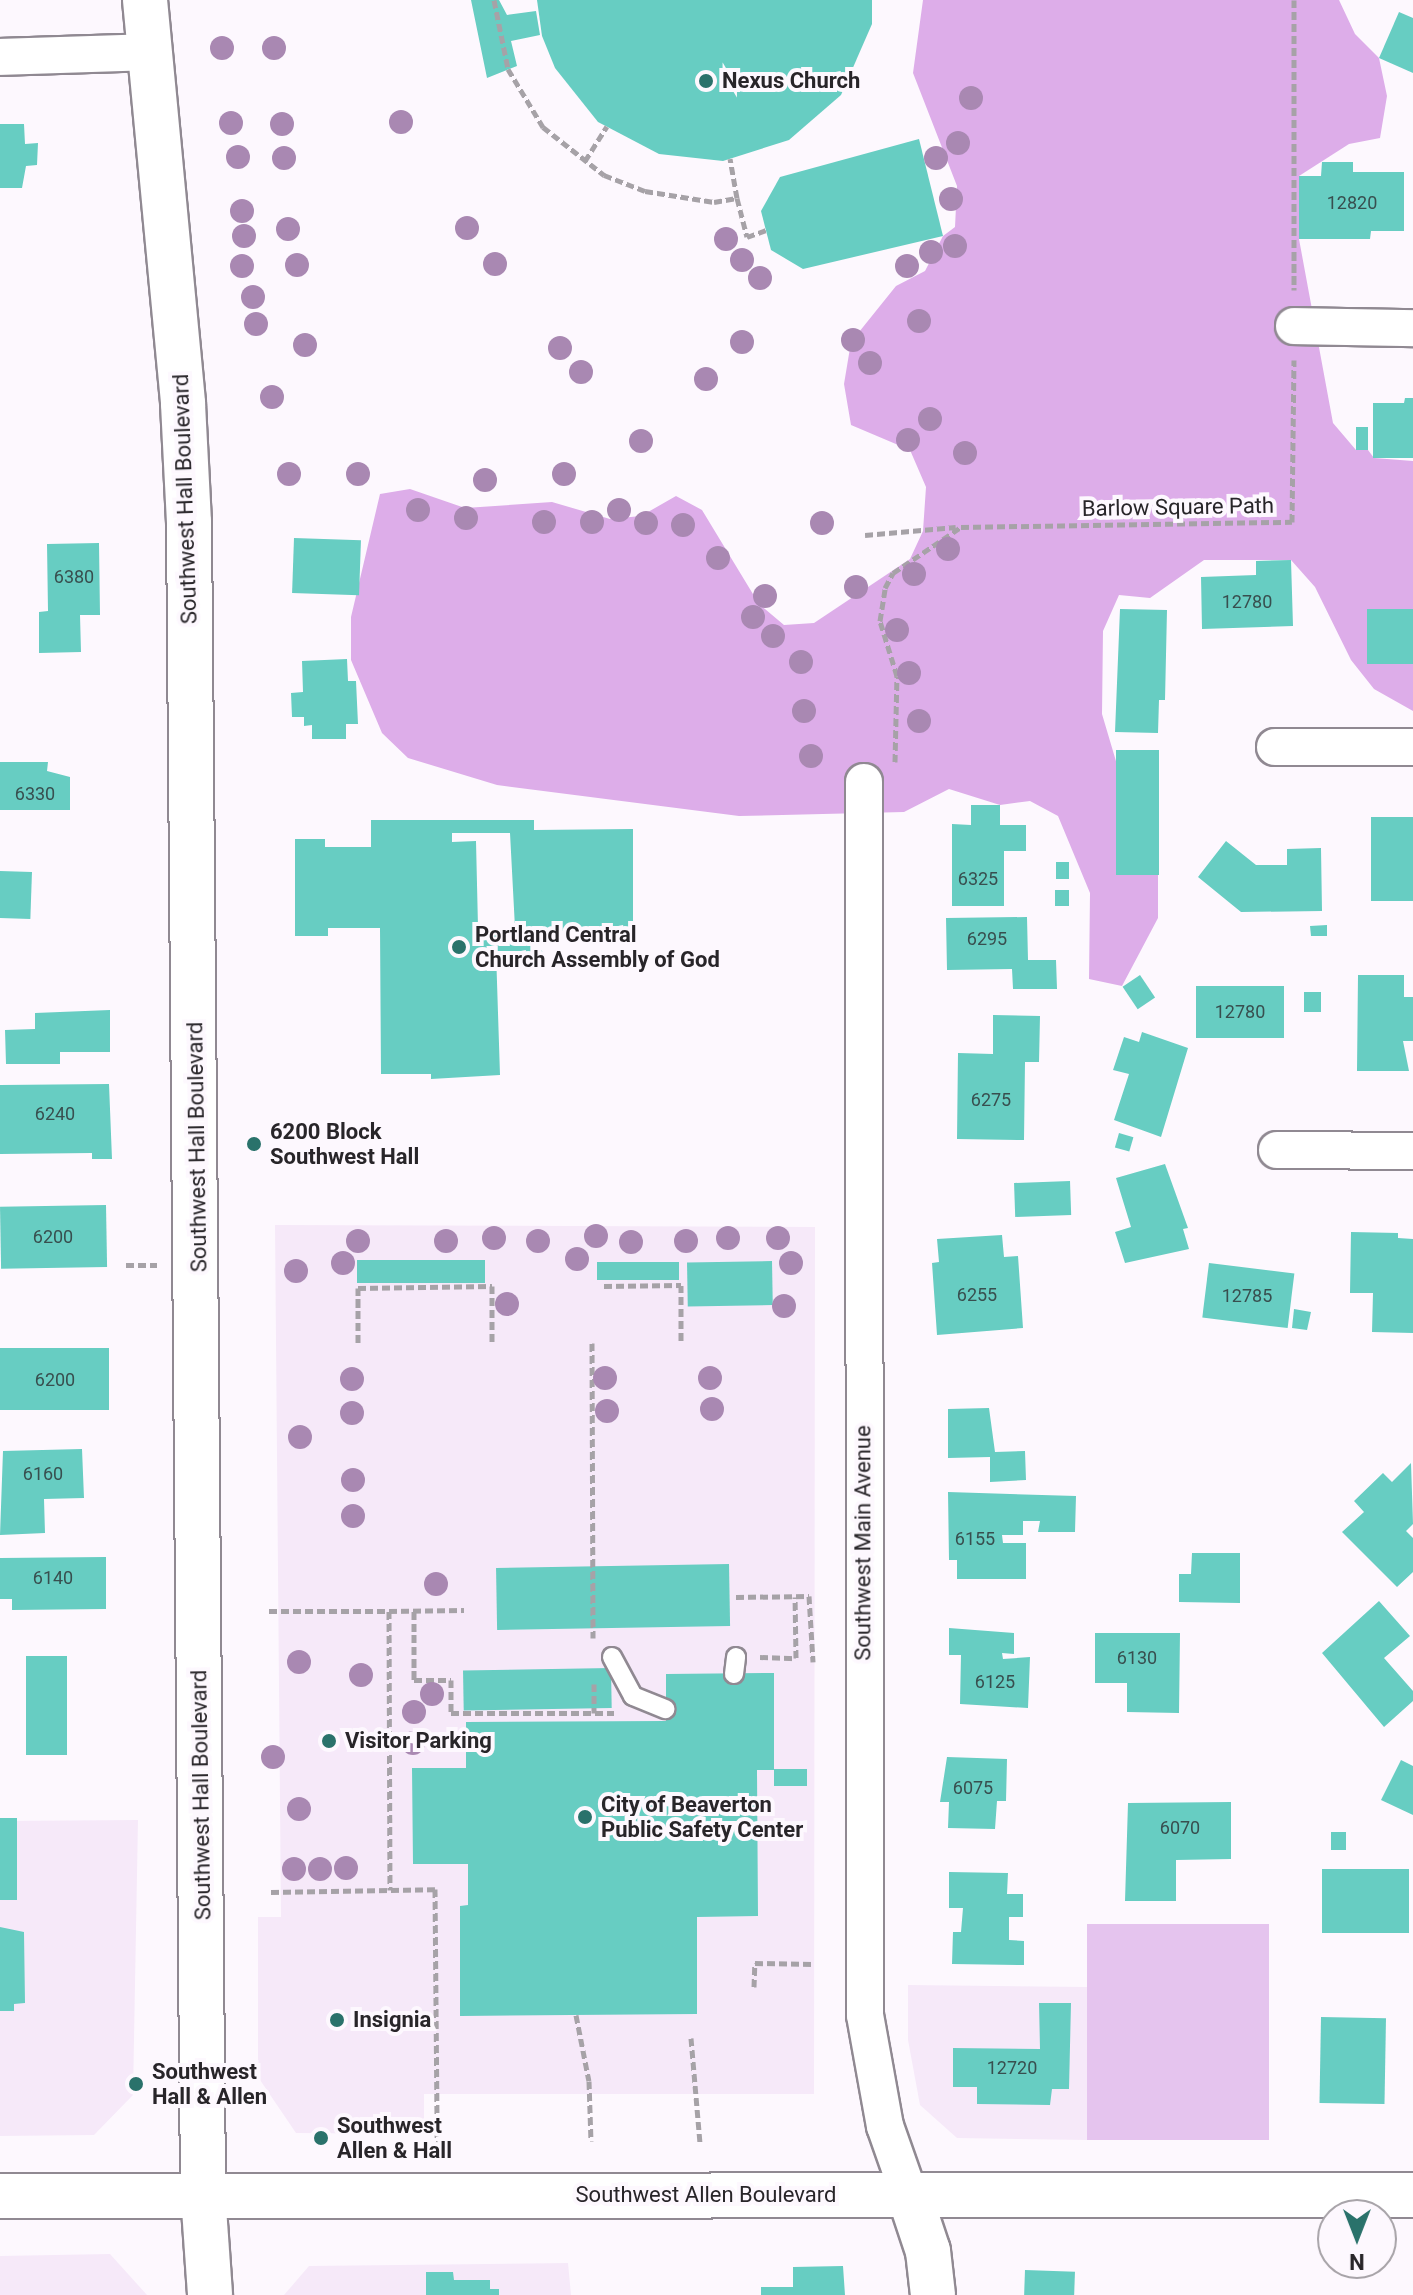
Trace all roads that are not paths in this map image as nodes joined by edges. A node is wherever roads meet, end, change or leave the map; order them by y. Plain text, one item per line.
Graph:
1 (145, 0) edge
2 (151, 52) junction
3 (0, 57) edge
4 (1294, 326) road end
5 (1413, 328) edge
6 (1275, 747) dead end
7 (1413, 747) edge
8 (864, 782) road end
9 (1277, 1150) dead end
10 (1413, 1151) edge
11 (612, 1657) dead end
12 (666, 1709) dead end
13 (203, 2194) junction
14 (909, 2194) junction
15 (1413, 2195) edge
16 (0, 2196) edge
17 (210, 2295) edge
18 (933, 2295) edge

1 - 2 main road, Southwest Hall Boulevard
2 - 3 street
2 - 13 main road, Southwest Hall Boulevard
4 - 5 street
6 - 7 street
8 - 14 street, Southwest Main Avenue
9 - 10 street
11 - 12 lane
13 - 14 main road, Southwest Allen Boulevard
13 - 16 main road, Southwest Allen Boulevard
13 - 17 main road, Southwest Hall Boulevard
14 - 15 main road, Southwest Allen Boulevard
14 - 18 main road, Southwest Main Avenue

